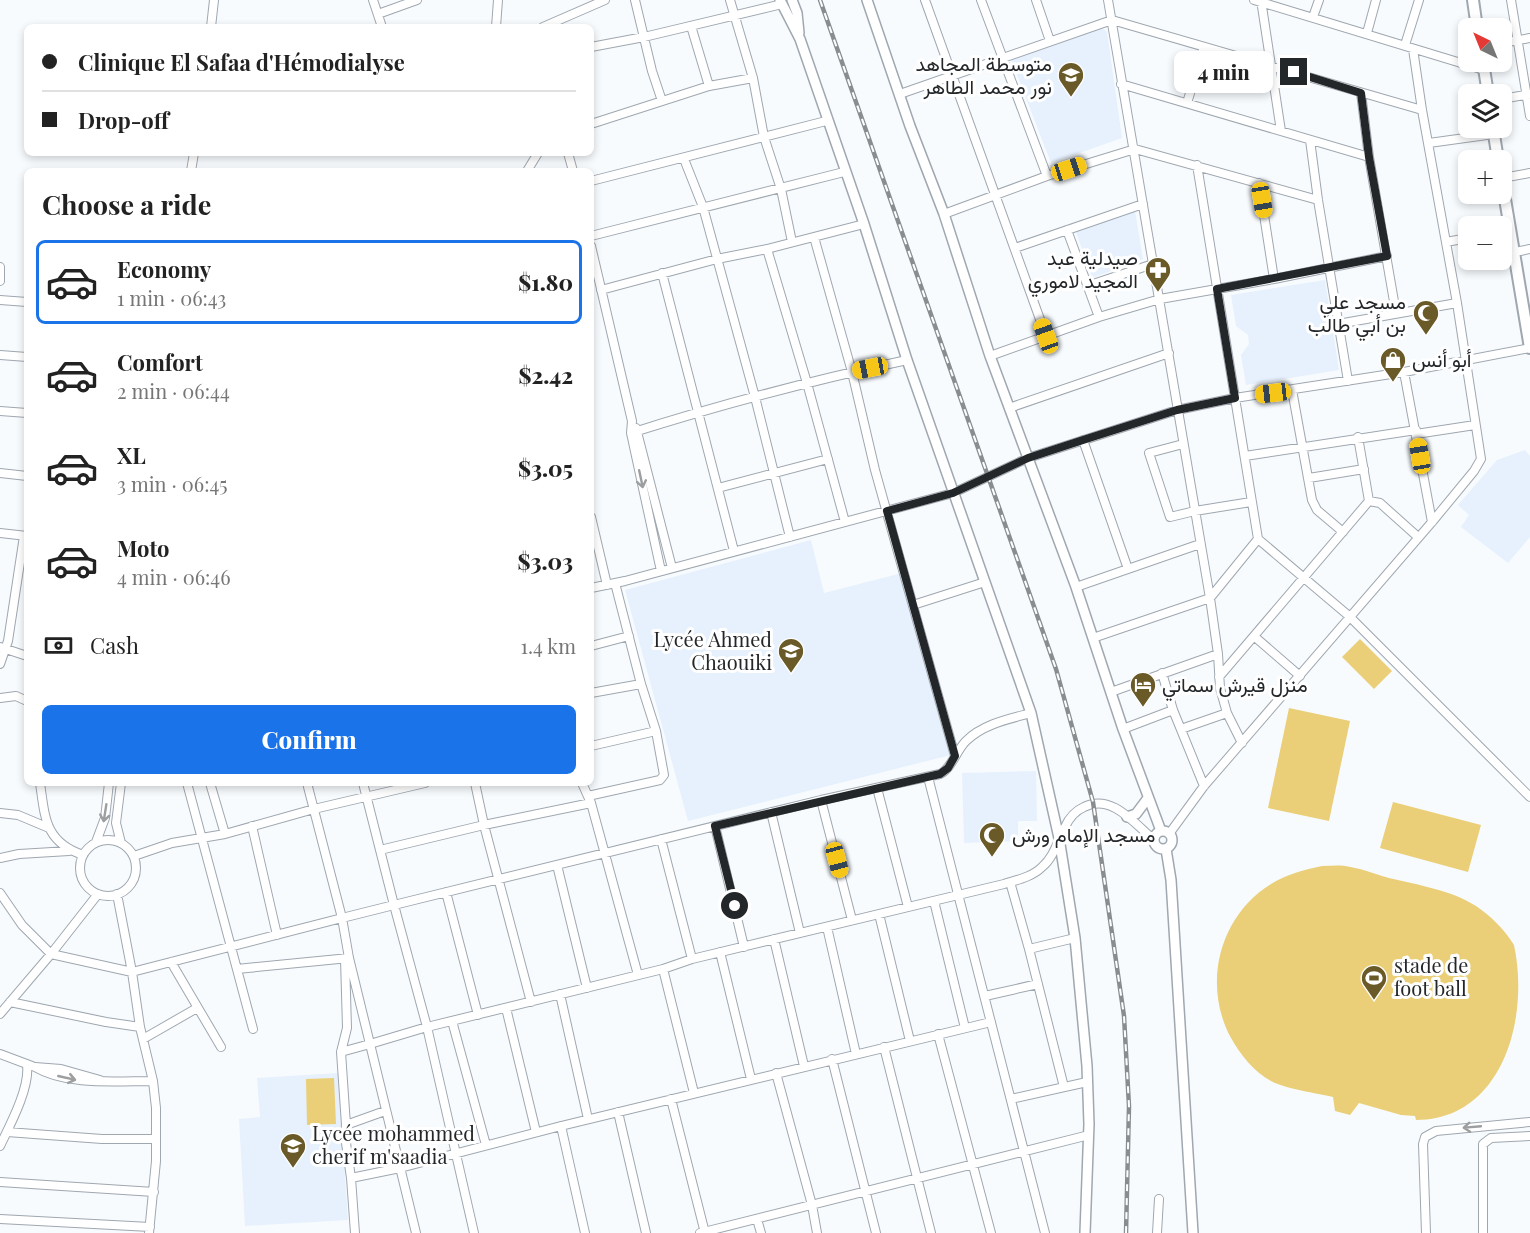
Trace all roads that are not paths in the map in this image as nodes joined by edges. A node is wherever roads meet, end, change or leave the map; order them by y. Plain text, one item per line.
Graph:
1 (214, 0) edge
2 (373, 0) edge
3 (417, 0) edge
4 (498, 0) edge
5 (601, 0) edge
6 (635, 0) edge
7 (730, 0) edge
8 (792, 0) edge
9 (867, 0) edge
10 (925, 0) edge
11 (981, 0) edge
12 (1036, 0) edge
13 (1108, 0) edge
14 (1319, 0) edge
15 (1376, 0) edge
16 (1419, 0) edge
17 (1473, 0) edge
18 (1511, 0) edge
19 (1259, 1) edge
20 (781, 2) edge
21 (378, 14) junction
22 (734, 15) junction
23 (1313, 17) junction
24 (1476, 18) edge
25 (1112, 20) junction
26 (211, 24) edge
27 (379, 24) edge
28 (496, 24) edge
29 (549, 24) edge
30 (691, 26) junction
31 (1367, 33) junction
32 (644, 37) junction
33 (1530, 38) edge
34 (800, 39) junction
35 (1050, 41) junction
36 (1517, 41) junction
37 (1512, 42) edge
38 (594, 46) edge
39 (1204, 47) junction
40 (1409, 47) junction
41 (1003, 58) junction
42 (1458, 60) edge
43 (1272, 66) junction
44 (951, 75) junction
45 (753, 78) junction
46 (1121, 84) junction
47 (709, 86) junction
48 (1361, 93) junction
49 (900, 94) junction
50 (1528, 94) edge
51 (1512, 97) edge
52 (662, 101) junction
53 (1187, 103) junction
54 (1422, 110) junction
55 (1530, 116) edge
56 (826, 121) junction
57 (594, 123) edge
58 (1281, 132) junction
59 (764, 136) junction
60 (1458, 138) edge
61 (1310, 140) junction
62 (1429, 143) junction
63 (1135, 149) junction
64 (1369, 157) junction
65 (684, 159) junction
66 (1197, 165) junction
67 (844, 172) junction
68 (1530, 173) edge
69 (1047, 176) junction
70 (1512, 177) edge
71 (594, 180) edge
72 (1259, 183) junction
73 (781, 189) junction
74 (996, 195) junction
75 (1318, 200) junction
76 (1143, 204) junction
77 (703, 207) junction
78 (944, 214) junction
79 (864, 224) junction
80 (1067, 230) junction
81 (594, 235) edge
82 (814, 237) junction
83 (1458, 240) edge
84 (792, 242) junction
85 (1446, 242) junction
86 (1512, 245) edge
87 (1015, 248) junction
88 (767, 249) junction
89 (1530, 249) edge
90 (1515, 252) junction
91 (1387, 256) junction
92 (594, 259) edge
93 (717, 259) junction
94 (1153, 264) junction
95 (0, 267) edge
96 (1330, 268) junction
97 (662, 273) junction
98 (1274, 279) junction
99 (0, 281) edge
100 (1087, 286) junction
101 (1217, 289) junction
102 (601, 290) junction
103 (1160, 299) junction
104 (0, 300) edge
105 (24, 302) edge
106 (1457, 303) junction
107 (1396, 312) junction
108 (1099, 317) junction
109 (1338, 324) junction
110 (1529, 333) edge
111 (1046, 336) junction
112 (1530, 348) edge
113 (1169, 353) junction
114 (0, 355) edge
115 (990, 356) junction
116 (24, 357) edge
117 (907, 360) junction
118 (1466, 361) junction
119 (852, 372) junction
120 (1404, 372) junction
121 (1348, 381) junction
122 (807, 383) junction
123 (1292, 390) junction
124 (755, 397) junction
125 (1235, 398) junction
126 (1010, 408) junction
127 (1177, 410) junction
128 (0, 411) edge
129 (698, 411) junction
130 (24, 413) edge
131 (1475, 425) junction
132 (635, 432) junction
133 (1416, 432) junction
134 (1358, 437) junction
135 (1083, 440) junction
136 (1183, 444) junction
137 (1303, 447) junction
138 (1245, 456) junction
139 (1028, 458) junction
140 (828, 459) junction
141 (1364, 469) junction
142 (0, 473) edge
143 (774, 473) junction
144 (24, 476) edge
145 (1309, 478) junction
146 (718, 488) junction
147 (953, 493) junction
148 (1369, 501) junction
149 (1251, 502) junction
150 (657, 504) junction
151 (647, 506) junction
152 (887, 511) junction
153 (1195, 511) junction
154 (845, 522) junction
155 (1432, 522) junction
156 (1342, 532) junction
157 (0, 533) edge
158 (24, 536) edge
159 (790, 537) junction
160 (1418, 537) junction
161 (1258, 539) junction
162 (24, 541) edge
163 (594, 541) edge
164 (1200, 544) junction
165 (734, 552) junction
166 (672, 568) junction
167 (1128, 569) junction
168 (661, 571) junction
169 (1305, 578) junction
170 (985, 582) junction
171 (611, 584) junction
172 (594, 587) edge
173 (1076, 587) junction
174 (1210, 598) junction
175 (913, 605) junction
176 (1349, 616) junction
177 (629, 636) junction
178 (1254, 637) junction
179 (1093, 638) junction
180 (594, 645) edge
181 (3, 647) edge
182 (1218, 654) junction
183 (24, 655) edge
184 (0, 664) edge
185 (1162, 673) junction
186 (1300, 676) junction
187 (1219, 677) junction
188 (641, 684) junction
189 (594, 692) edge
190 (1111, 692) junction
191 (24, 693) edge
192 (16, 696) junction
193 (0, 698) edge
194 (24, 700) edge
195 (1173, 711) junction
196 (1227, 712) junction
197 (1031, 713) junction
198 (1123, 729) junction
199 (1181, 729) junction
200 (656, 731) junction
201 (1242, 743) junction
202 (594, 745) edge
203 (955, 756) junction
204 (928, 777) junction
205 (40, 786) edge
206 (109, 786) edge
207 (121, 786) edge
208 (188, 786) edge
209 (211, 786) edge
210 (308, 786) edge
211 (364, 786) edge
212 (413, 786) edge
213 (477, 786) edge
214 (583, 786) edge
215 (1204, 786) junction
216 (877, 788) junction
217 (1530, 797) edge
218 (367, 798) junction
219 (1148, 798) junction
220 (589, 800) junction
221 (821, 800) junction
222 (314, 809) junction
223 (771, 812) junction
224 (0, 813) edge
225 (1127, 817) junction
226 (484, 825) junction
227 (252, 826) junction
228 (715, 826) junction
229 (49, 828) junction
230 (1165, 833) junction
231 (225, 834) junction
232 (201, 837) junction
233 (1059, 838) junction
234 (661, 839) junction
235 (1154, 840) junction
236 (96, 842) junction
237 (121, 843) junction
238 (1166, 849) junction
239 (70, 850) junction
240 (380, 850) junction
241 (605, 853) junction
242 (83, 855) junction
243 (134, 856) junction
244 (0, 858) edge
245 (557, 865) junction
246 (499, 879) junction
247 (1010, 882) junction
248 (446, 892) junction
249 (0, 893) edge
250 (98, 894) junction
251 (117, 894) junction
252 (959, 895) junction
253 (934, 901) junction
254 (394, 905) junction
255 (908, 907) junction
256 (879, 914) junction
257 (342, 918) junction
258 (852, 920) junction
259 (827, 927) junction
260 (800, 933) junction
261 (277, 935) junction
262 (1075, 938) junction
263 (774, 939) junction
264 (231, 946) junction
265 (744, 946) junction
266 (1029, 949) junction
267 (720, 952) junction
268 (51, 954) junction
269 (347, 959) junction
270 (692, 959) junction
271 (171, 962) junction
272 (237, 969) junction
273 (663, 969) junction
274 (132, 972) junction
275 (638, 975) junction
276 (1038, 984) junction
277 (587, 988) junction
278 (560, 994) junction
279 (985, 996) junction
280 (10, 1002) junction
281 (531, 1002) junction
282 (197, 1008) junction
283 (506, 1008) junction
284 (0, 1014) edge
285 (478, 1015) junction
286 (452, 1021) junction
287 (991, 1022) junction
288 (140, 1027) junction
289 (427, 1027) junction
290 (965, 1028) junction
291 (253, 1029) dead end
292 (938, 1034) junction
293 (143, 1039) junction
294 (910, 1041) junction
295 (370, 1044) junction
296 (221, 1047) dead end
297 (885, 1047) junction
298 (341, 1052) junction
299 (0, 1054) edge
300 (856, 1054) junction
301 (832, 1059) junction
302 (31, 1066) junction
303 (804, 1066) junction
304 (776, 1073) junction
305 (751, 1079) junction
306 (153, 1081) junction
307 (1087, 1082) junction
308 (1064, 1087) junction
309 (694, 1093) junction
310 (671, 1099) junction
311 (1011, 1099) junction
312 (385, 1111) junction
313 (618, 1112) junction
314 (588, 1119) junction
315 (1530, 1122) edge
316 (346, 1125) junction
317 (561, 1126) junction
318 (536, 1132) junction
319 (4, 1133) edge
320 (1089, 1135) junction
321 (1530, 1136) edge
322 (156, 1139) junction
323 (0, 1146) edge
324 (486, 1146) junction
325 (1025, 1152) junction
326 (457, 1153) junction
327 (974, 1165) junction
328 (400, 1168) junction
329 (351, 1178) junction
330 (916, 1179) junction
331 (0, 1182) edge
332 (154, 1192) junction
333 (867, 1192) junction
334 (1159, 1199) dead end
335 (812, 1205) junction
336 (0, 1219) edge
337 (757, 1219) junction
338 (150, 1230) edge
339 (355, 1233) edge
340 (416, 1233) edge
341 (474, 1233) edge
342 (585, 1233) edge
343 (646, 1233) edge
344 (703, 1233) edge
345 (761, 1233) edge
346 (818, 1233) edge
347 (876, 1233) edge
348 (931, 1233) edge
349 (991, 1233) edge
350 (1045, 1233) edge
351 (1085, 1233) edge
352 (1156, 1233) edge
353 (1193, 1233) edge
354 (1426, 1233) edge
355 (1483, 1233) edge

1 - 26 street
2 - 21 street
3 - 21 street
4 - 28 street
5 - 29 street
6 - 32 street
7 - 22 street
8 - 34 street
9 - 49 street
10 - 44 street
11 - 41 street
12 - 35 street
13 - 25 street
14 - 23 street
15 - 31 street
16 - 40 street
17 - 24 main road
18 - 36 street
19 - 23 street
19 - 43 street
20 - 22 street
20 - 34 street
21 - 27 street
22 - 30 street
22 - 45 street
23 - 31 street
25 - 35 street
25 - 39 street
25 - 46 street
30 - 32 street
30 - 47 street
31 - 40 street
32 - 38 street
32 - 52 street
33 - 36 street
34 - 56 street
35 - 41 street
36 - 37 street
36 - 50 street
39 - 43 street
39 - 53 street
40 - 42 street
40 - 54 street
41 - 44 street
41 - 69 street
43 - 48 street
43 - 58 street
44 - 49 street
44 - 74 street
45 - 47 street
45 - 59 street
46 - 53 street
46 - 63 street
47 - 52 street
48 - 54 street
48 - 64 street
49 - 78 street
50 - 51 street
50 - 55 street
52 - 57 street
53 - 58 street
54 - 62 street
56 - 59 street
56 - 67 street
58 - 61 street
59 - 65 street
59 - 73 street
60 - 62 street
61 - 64 street
61 - 75 street
62 - 85 street
63 - 66 street
63 - 69 street
63 - 76 street
64 - 91 street
65 - 71 street
65 - 77 street
66 - 72 street
66 - 101 street
67 - 73 street
67 - 79 street
68 - 70 street
69 - 74 street
72 - 75 street
72 - 98 street
73 - 77 street
73 - 84 street
74 - 78 street
74 - 87 street
75 - 96 street
76 - 80 street
76 - 94 street
77 - 81 street
77 - 93 street
78 - 115 street
79 - 82 street
79 - 117 street
80 - 87 street
80 - 100 street
82 - 84 street
82 - 119 street
83 - 85 street
84 - 88 street
85 - 106 street
86 - 90 main road
87 - 111 street
88 - 93 street
88 - 122 street
89 - 90 street
90 - 110 main road
91 - 96 street
91 - 107 street
92 - 102 street
93 - 97 street
93 - 124 street
94 - 100 street
94 - 103 street
95 - 99 street
96 - 98 street
96 - 109 street
97 - 102 street
97 - 129 street
98 - 101 street
100 - 108 street
101 - 103 street
101 - 125 street
102 - 132 street
103 - 108 street
103 - 113 street
104 - 105 street
106 - 107 street
106 - 118 street
107 - 109 street
108 - 111 street
109 - 121 street
110 - 112 main road
111 - 115 street
112 - 118 street
113 - 126 street
113 - 127 street
114 - 116 street
115 - 126 street
117 - 119 street
117 - 147 street
118 - 120 street
118 - 131 street
119 - 122 street
119 - 152 street
120 - 121 street
120 - 133 street
121 - 123 street
122 - 124 street
122 - 140 street
123 - 125 street
123 - 137 street
124 - 129 street
124 - 143 street
125 - 127 street
125 - 138 street
126 - 139 street
127 - 135 street
127 - 136 street
128 - 130 street
129 - 132 street
129 - 146 street
131 - 133 street
131 - 155 street
132 - 150 street
132 -> 151 street
133 - 134 street
133 - 155 street
134 - 137 street
134 - 141 street
135 - 139 street
135 - 167 street
136 - 153 street
136 - 153 street
137 - 138 street
137 - 145 street
138 - 149 street
139 - 147 street
139 - 173 street
140 - 143 street
140 - 154 street
141 - 145 street
141 - 148 street
142 - 144 street
143 - 146 street
143 - 159 street
145 - 156 street
146 - 165 street
147 - 152 street
147 - 170 street
148 - 156 street
148 - 160 street
149 - 153 street
149 - 161 street
150 - 151 street
150 - 166 street
151 - 168 street
152 - 154 street
152 - 175 street
153 - 164 street
154 - 159 street
155 - 160 street
156 - 169 street
157 - 158 street
159 - 165 street
160 - 176 street
161 - 169 street
161 - 174 street
162 - 181 street
163 - 171 street
164 - 167 street
164 - 174 street
165 - 166 street
166 - 168 street
167 - 173 street
168 - 171 street
169 - 176 street
169 - 178 street
170 - 175 street
170 - 197 street
171 - 172 street
171 - 177 street
173 - 179 street
174 - 179 street
174 - 182 street
175 - 203 street
176 - 186 street
176 - 217 street
177 - 180 street
177 - 188 street
178 - 186 street
178 - 187 street
179 - 190 street
181 - 183 street
181 - 184 street
182 - 185 street
182 - 187 street
185 - 190 street
185 - 195 street
186 - 201 street
187 - 196 street
188 - 189 street
188 - 200 street
190 - 198 street
191 - 192 street
192 - 193 street
192 - 194 street
195 - 198 street
195 - 199 street
196 - 199 street
196 - 201 street
197 - 203 street
197 - 233 street
198 - 219 street
199 - 215 street
200 - 202 street
200 - 220 street
201 - 215 street
203 - 204 street
204 - 216 street
204 - 252 street
205 - 229 street
206 -> 236 street
207 - 237 street
208 - 232 street
209 - 231 street
210 - 222 street
211 - 218 street
212 - 218 street
213 - 226 street
214 - 220 street
215 - 230 street
216 - 221 street
216 - 255 street
218 - 222 street
218 - 240 street
219 - 225 street
219 - 230 street
220 - 226 street
220 - 241 street
221 - 223 street
221 - 258 street
222 - 227 street
222 - 257 street
223 - 228 street
223 - 260 street
224 - 229 street
225 - 233 street
225 - 235 street
226 - 240 street
226 - 246 street
227 - 231 street
227 - 261 street
228 - 234 street
228 - 265 street
229 - 239 street
230 - 235 street
230 - 238 street
231 - 232 street
232 - 243 street
232 - 264 street
233 - 247 street
233 - 262 street
234 - 241 street
234 - 270 street
235 - 238 street
236 - 237 street
236 - 242 street
237 - 243 street
238 - 353 street
239 - 242 street
239 - 244 street
240 - 254 street
241 - 245 street
241 - 275 street
242 - 250 street
243 - 251 street
245 - 246 street
245 - 277 street
246 - 248 street
246 - 281 street
247 - 252 street
247 - 266 street
248 - 254 street
248 - 285 street
249 - 268 street
250 - 251 street
250 - 268 street
251 - 274 street
252 - 253 street
252 - 279 street
253 - 255 street
253 - 290 street
254 - 257 street
254 - 289 street
255 - 256 street
256 - 258 street
256 - 294 street
257 - 261 street
257 - 269 street
258 - 259 street
259 - 260 street
259 - 300 street
260 - 263 street
261 - 264 street
262 - 266 street
262 - 307 street
263 - 265 street
263 - 303 street
264 - 271 street
264 - 272 street
265 - 267 street
266 - 276 street
267 - 270 street
267 - 305 street
268 - 274 street
268 - 280 street
269 - 272 street
269 - 295 street
269 - 298 street
270 - 273 street
271 - 274 street
271 - 282 street
272 - 291 street
273 - 275 street
273 - 309 street
274 - 288 street
275 - 277 street
276 - 279 street
276 - 308 street
277 - 278 street
278 - 281 street
278 - 314 street
279 - 287 street
280 - 284 street
280 - 288 street
281 - 283 street
282 - 293 street
282 - 296 street
283 - 285 street
283 - 318 street
285 - 286 street
286 - 289 street
286 - 324 street
287 - 290 street
287 - 311 street
288 - 293 street
289 - 295 street
289 - 326 street
290 - 292 street
292 - 294 street
292 - 327 street
293 - 306 street
294 - 297 street
295 - 298 street
295 - 312 street
297 - 300 street
297 - 330 street
298 - 316 street
299 - 302 street
300 - 301 street
301 - 303 street
301 - 333 street
302 - 306 street
302 - 319 street
303 - 304 street
304 - 305 street
304 - 335 street
305 - 309 street
306 - 322 street
307 - 308 street
307 - 320 street
308 - 311 street
309 - 310 street
310 - 313 street
310 - 344 street
311 - 325 street
312 - 316 street
312 - 328 street
313 - 314 street
313 - 343 street
314 - 317 street
315 -> 354 street
316 - 329 street
317 - 318 street
317 - 342 street
318 - 324 street
319 - 322 street
319 - 323 street
320 - 325 street
320 - 351 street
321 - 355 street
322 - 332 street
324 - 326 street
325 - 327 street
325 - 350 street
326 - 328 street
326 - 341 street
327 - 330 street
327 - 349 street
328 - 329 street
328 - 340 street
329 - 339 street
330 - 333 street
330 - 348 street
331 - 332 street
332 - 338 street
333 - 335 street
333 - 347 street
334 - 352 street
335 - 337 street
335 - 346 street
336 - 338 street
337 - 344 street
337 - 345 street

